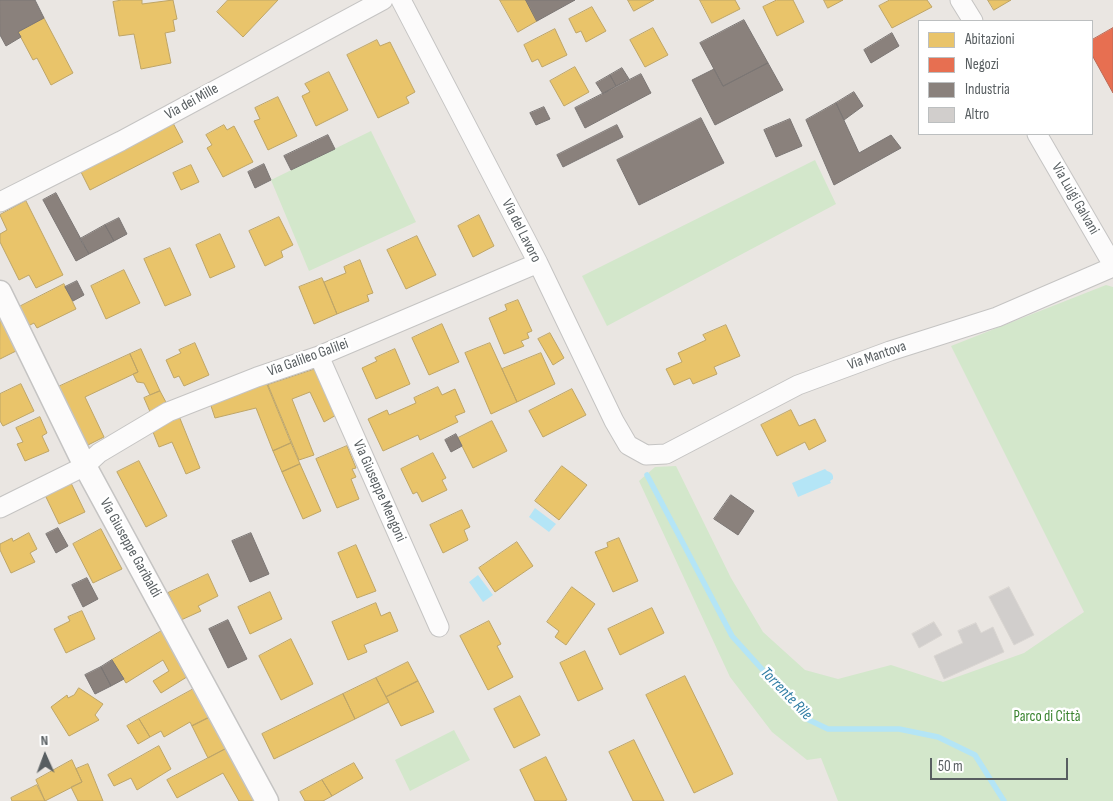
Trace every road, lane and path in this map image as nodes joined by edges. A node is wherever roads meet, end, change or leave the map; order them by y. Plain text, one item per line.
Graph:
1 (383, 0) edge
2 (401, 0) edge
3 (960, 0) edge
4 (972, 20) edge
5 (1039, 135) edge
6 (0, 202) edge
7 (538, 263) junction
8 (1113, 266) edge
9 (0, 292) edge
10 (319, 356) junction
11 (646, 455) joint
12 (85, 466) junction
13 (0, 508) edge
14 (439, 627) dead end
15 (267, 801) edge

1 - 6 street, Via dei Mille
2 - 7 street, Via del Lavoro
3 - 4 street
5 - 8 street, Via Luigi Galvani
7 - 10 street, Via Galileo Galilei
7 - 11 street, Via del Lavoro
8 - 11 street, Via Mantova
9 - 12 street, Via Giuseppe Garibaldi
10 - 12 street, Via Galileo Galilei
10 - 14 street, Via Giuseppe Mengoni
12 - 13 street, Via Galileo Galilei
12 - 15 street, Via Giuseppe Garibaldi

